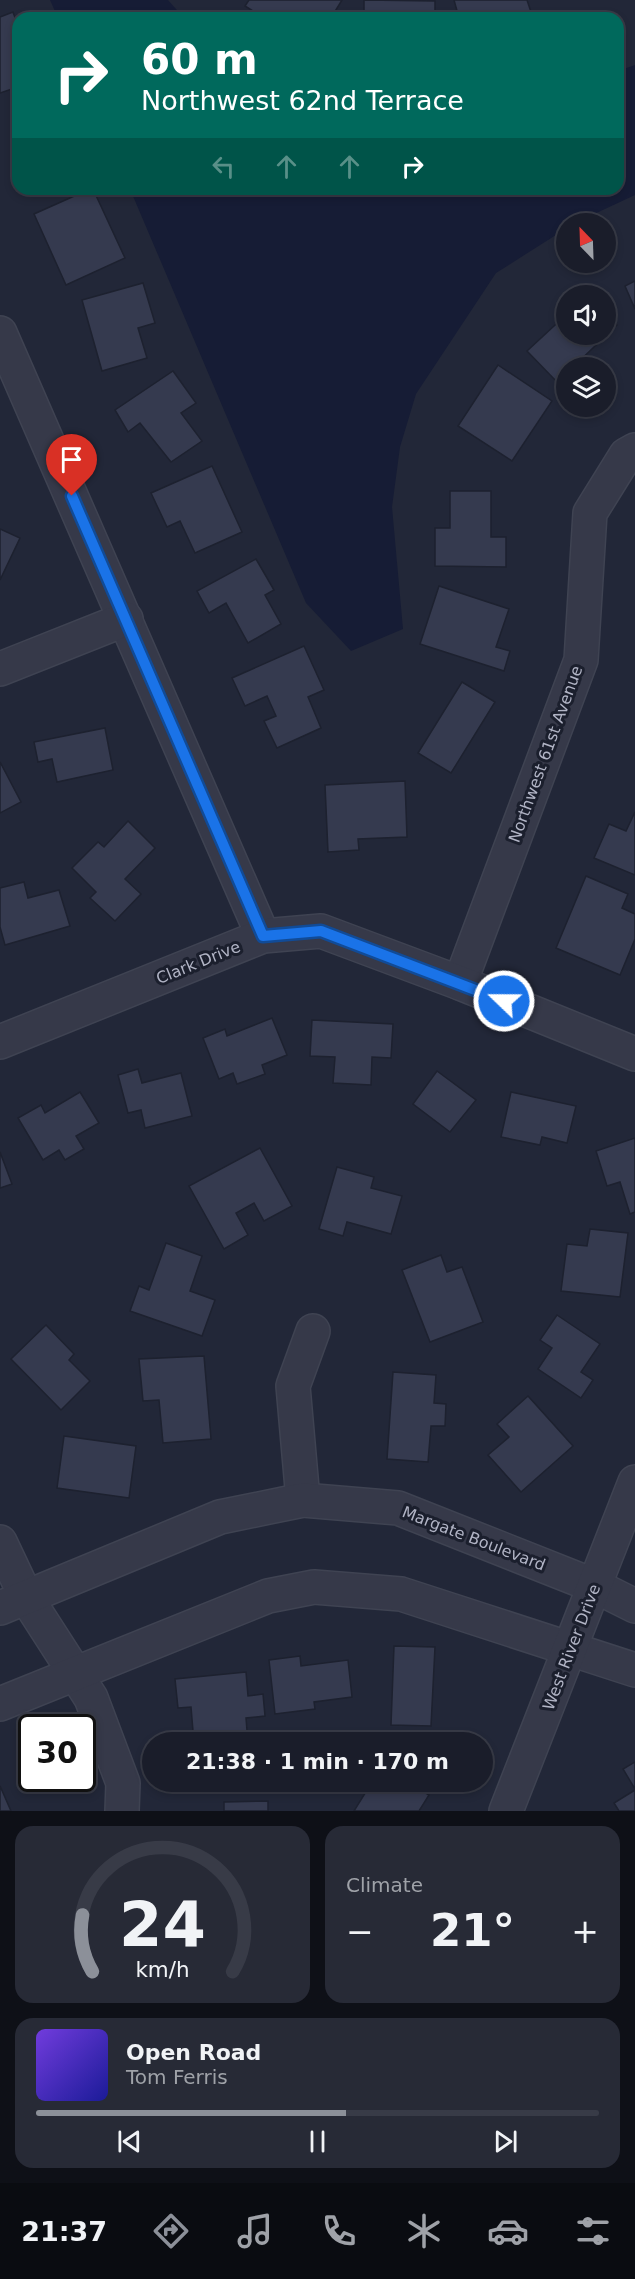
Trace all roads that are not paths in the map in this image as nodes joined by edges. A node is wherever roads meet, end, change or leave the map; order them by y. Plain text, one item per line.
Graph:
1 (0, 333) edge
2 (631, 452) edge
3 (126, 619) junction
4 (0, 669) edge
5 (263, 936) junction
6 (460, 983) junction
7 (0, 1042) edge
8 (635, 1054) edge
9 (313, 1331) dead end
10 (635, 1482) edge
11 (303, 1500) junction
12 (0, 1542) edge
13 (595, 1586) junction
14 (13, 1603) edge
15 (635, 1606) edge
16 (570, 1649) junction
17 (635, 1670) edge
18 (75, 1674) junction
19 (0, 1704) edge
20 (122, 1811) edge
21 (506, 1811) edge

1 - 3 street
2 - 6 street, Northwest 61st Avenue
3 - 4 street
3 - 5 street
5 - 6 street, Clark Drive
5 - 7 street, Clark Drive
6 - 8 street, Clark Drive
9 - 11 street
10 - 13 street, West River Drive
11 - 13 street, Margate Boulevard
11 - 14 street, Margate Boulevard
12 - 14 street
13 - 15 street, Margate Boulevard
13 - 16 street, West River Drive
14 - 18 street
16 - 17 street
16 - 18 street
16 - 21 street, West River Drive
18 - 19 street
18 - 20 street

